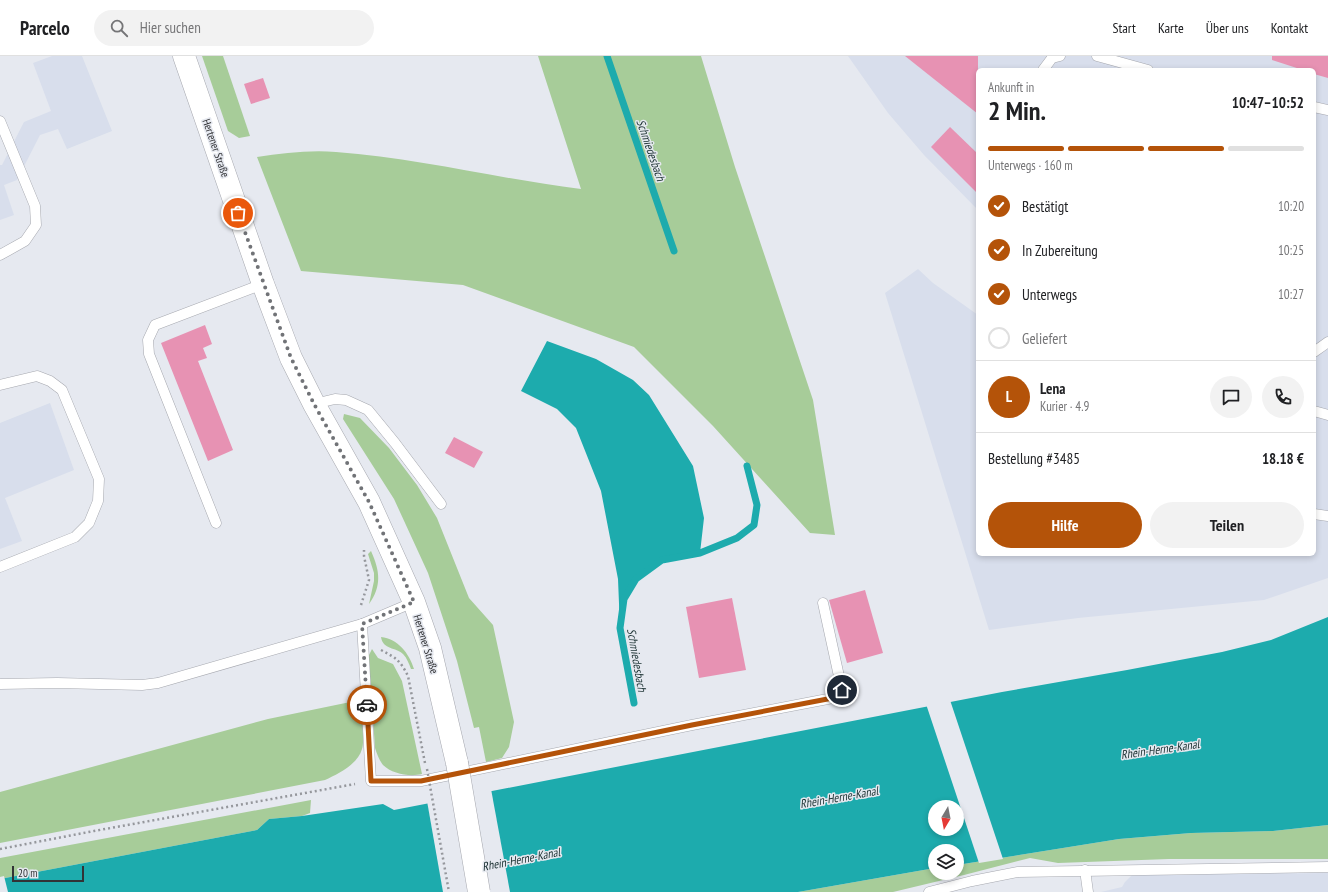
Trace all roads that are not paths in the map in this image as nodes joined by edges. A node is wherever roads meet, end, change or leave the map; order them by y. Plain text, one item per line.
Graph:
1 (184, 56) edge
2 (1060, 56) edge
3 (1097, 56) edge
4 (1044, 68) edge
5 (1141, 68) edge
6 (1316, 107) edge
7 (1328, 110) edge
8 (0, 121) edge
9 (0, 255) edge
10 (263, 284) junction
11 (1328, 342) edge
12 (1316, 351) edge
13 (0, 385) edge
14 (314, 404) junction
15 (1316, 412) edge
16 (1328, 415) edge
17 (441, 504) dead end
18 (1316, 514) edge
19 (1328, 516) edge
20 (216, 523) dead end
21 (0, 567) edge
22 (414, 602) junction
23 (823, 603) dead end
24 (362, 624) junction
25 (0, 684) edge
26 (1328, 867) edge
27 (1085, 870) junction
28 (949, 890) edge
29 (479, 892) edge
30 (929, 892) edge
31 (1088, 892) edge

1 - 10 main road, Hertener Straße
2 - 4 lane
3 - 5 lane
6 - 7 lane
8 - 9 lane
10 - 14 main road, Hertener Straße
10 - 20 lane
11 - 12 lane
13 - 21 lane
14 - 17 lane
14 - 22 main road, Hertener Straße
15 - 16 lane
18 - 19 lane
22 - 24 lane
22 - 29 main road, Hertener Straße, bridge
23 - 24 lane
24 - 25 lane
26 - 27 lane
27 - 28 lane
27 - 31 lane
28 - 30 lane

